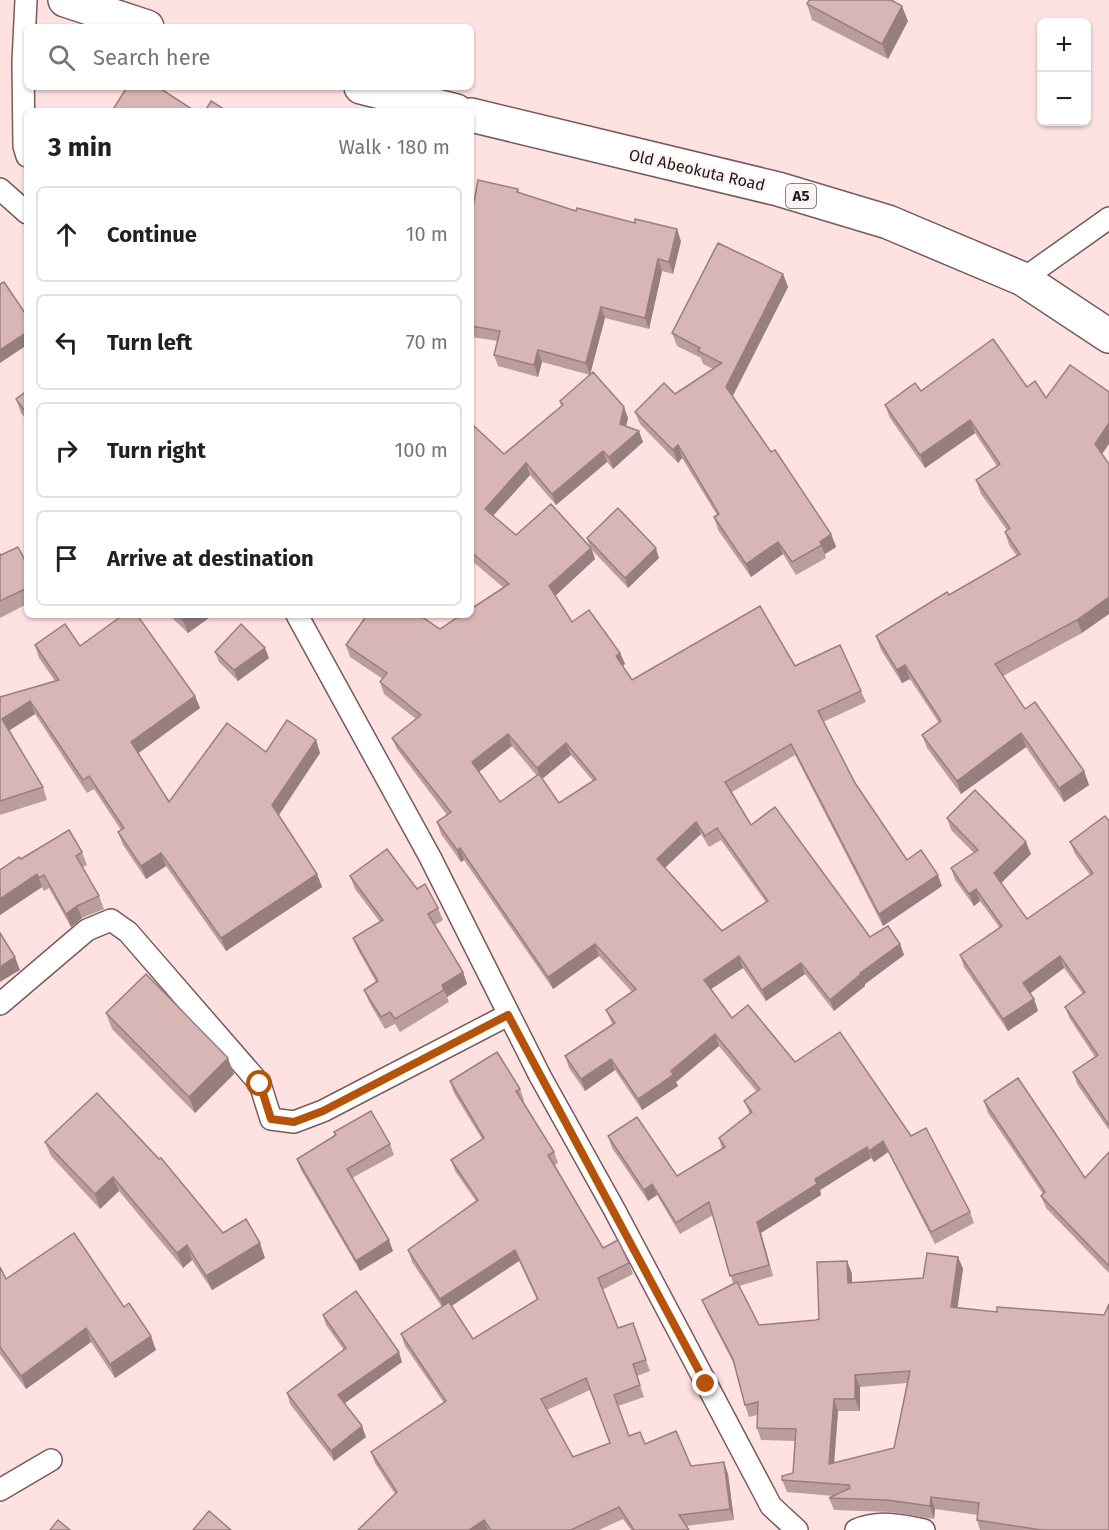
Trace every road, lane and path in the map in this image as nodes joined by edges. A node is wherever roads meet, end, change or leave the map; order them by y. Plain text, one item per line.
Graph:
1 (26, 0) edge
2 (65, 0) edge
3 (25, 24) edge
4 (138, 24) edge
5 (24, 41) edge
6 (373, 90) edge
7 (444, 108) edge
8 (474, 116) edge
9 (24, 146) edge
10 (0, 189) edge
11 (24, 210) edge
12 (1109, 218) edge
13 (1023, 279) junction
14 (1109, 336) edge
15 (299, 618) edge
16 (0, 1004) edge
17 (508, 1015) junction
18 (51, 1460) dead end
19 (0, 1490) edge
20 (797, 1530) edge
21 (856, 1530) edge
22 (924, 1530) edge

1 - 3 street
2 - 4 highway
5 - 9 street
6 - 7 highway
8 - 13 highway, Old Abeokuta Road / A5
10 - 11 street
12 - 13 street
13 - 14 highway, Old Abeokuta Road / A5
15 - 17 street
16 - 17 street
17 - 20 street
18 - 19 street
21 - 22 street

